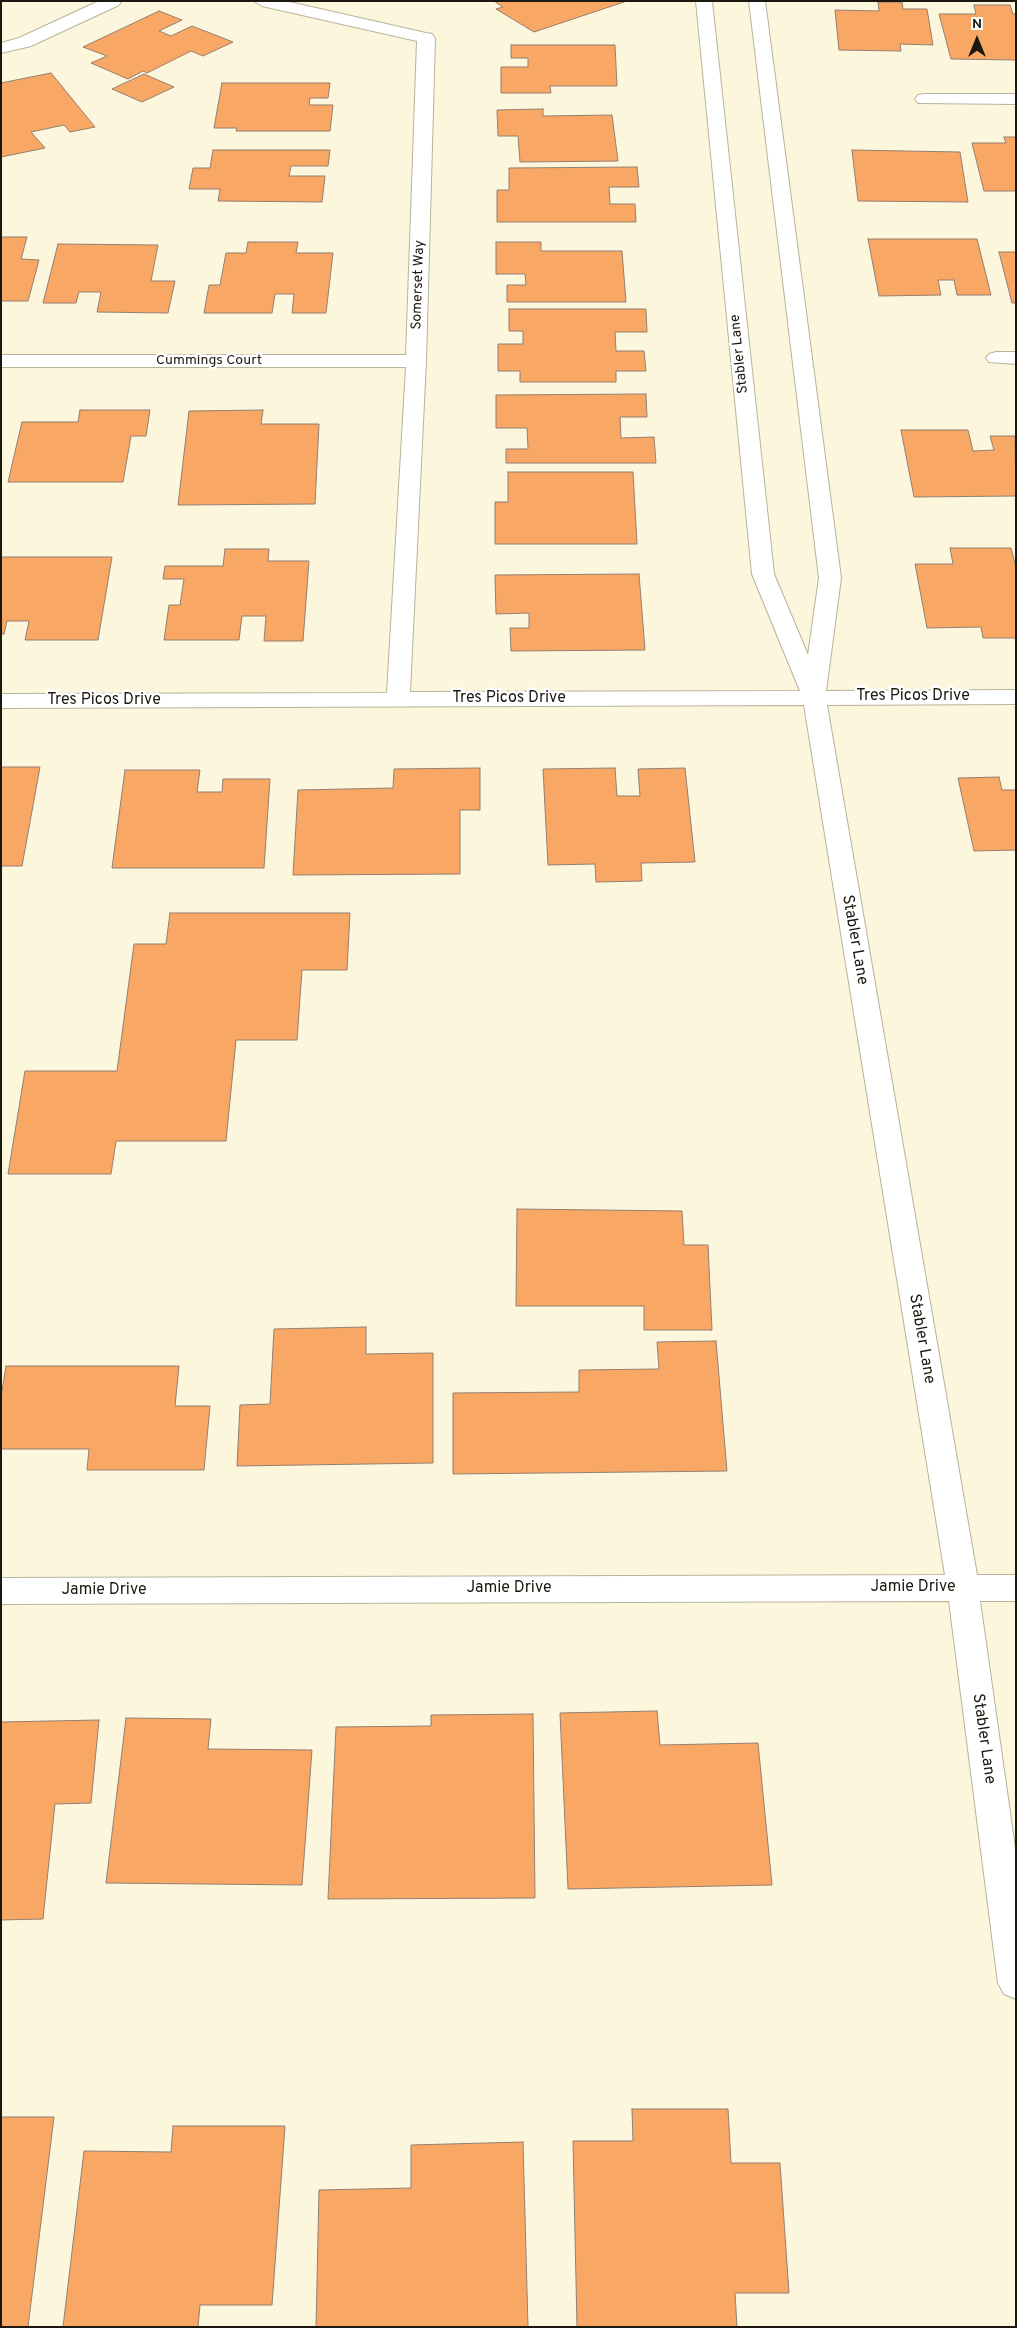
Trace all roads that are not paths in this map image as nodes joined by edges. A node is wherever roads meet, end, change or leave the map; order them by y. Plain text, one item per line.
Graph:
1 (113, 1) edge
2 (262, 1) edge
3 (704, 1) edge
4 (757, 1) edge
5 (1, 48) edge
6 (924, 99) dead end
7 (1016, 99) edge
8 (996, 358) dead end
9 (1016, 358) edge
10 (1, 362) edge
11 (416, 362) junction
12 (814, 697) junction
13 (1016, 697) edge
14 (398, 700) junction
15 (1, 701) edge
16 (963, 1588) junction
17 (1016, 1588) edge
18 (1, 1591) edge
19 (1016, 1983) edge

1 - 5 street
2 - 11 street, Somerset Way
3 - 12 street, Stabler Lane
4 - 12 street, Stabler Lane
6 - 7 street
8 - 9 street
10 - 11 street, Cummings Court
11 - 14 street, Somerset Way
12 - 13 street, Tres Picos Drive
12 - 14 street, Tres Picos Drive
12 - 16 street, Stabler Lane
14 - 15 street, Tres Picos Drive
16 - 17 street, Jamie Drive
16 - 18 street, Jamie Drive
16 - 19 street, Stabler Lane

